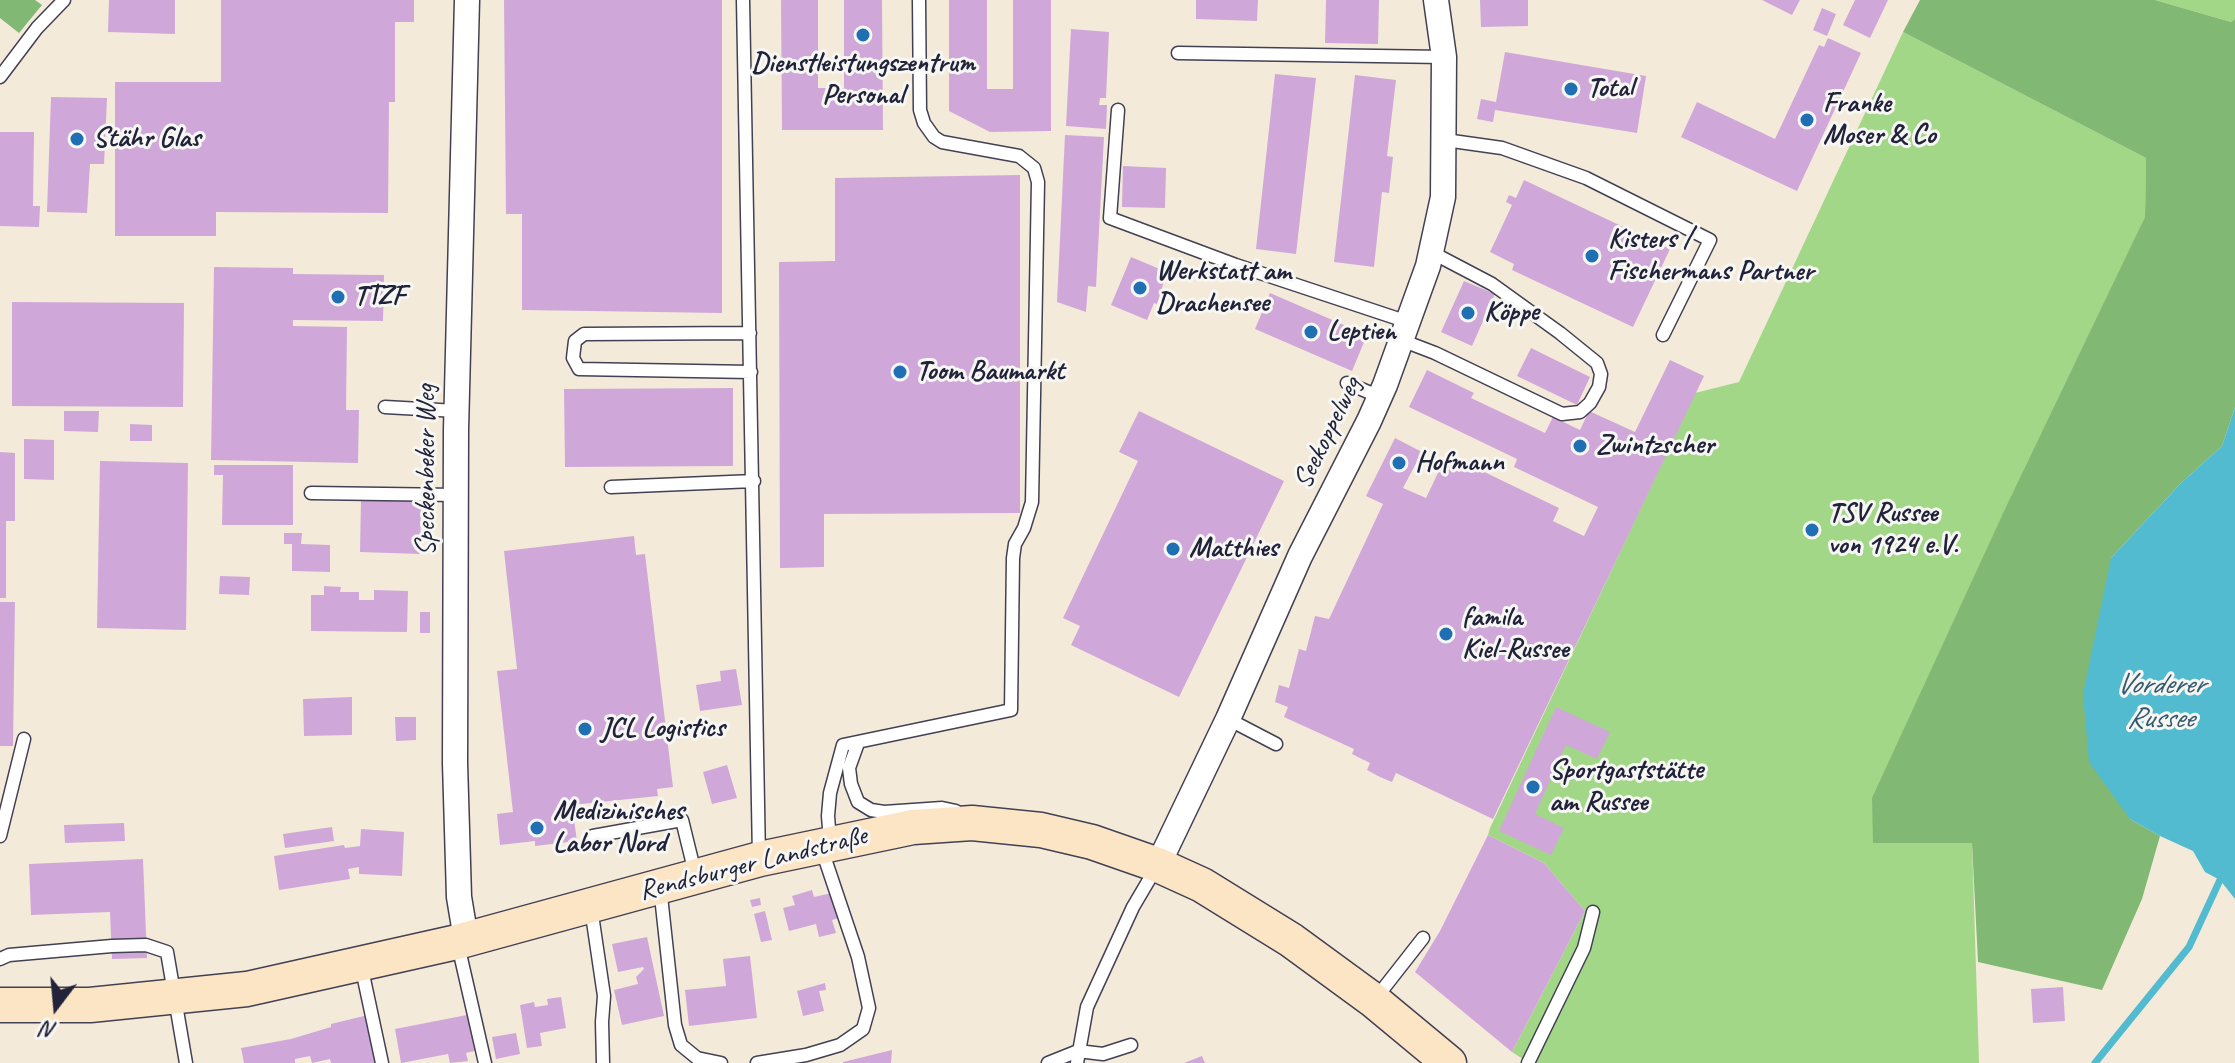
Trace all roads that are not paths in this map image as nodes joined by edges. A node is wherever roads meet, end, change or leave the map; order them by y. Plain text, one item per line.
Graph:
1 (64, 0) edge
2 (467, 0) edge
3 (743, 0) edge
4 (919, 0) edge
5 (1436, 0) edge
6 (1178, 53) dead end
7 (1444, 57) junction
8 (0, 77) edge
9 (1118, 110) dead end
10 (1445, 140) junction
11 (1431, 252) junction
12 (1405, 331) junction
13 (750, 333) junction
14 (1663, 335) dead end
15 (751, 372) junction
16 (1347, 383) dead end
17 (1380, 397) junction
18 (385, 407) dead end
19 (457, 411) junction
20 (754, 481) junction
21 (611, 487) dead end
22 (311, 493) dead end
23 (457, 495) junction
24 (1228, 719) junction
25 (24, 739) dead end
26 (858, 743) junction
27 (1276, 744) dead end
28 (1009, 825) junction
29 (0, 836) edge
30 (593, 836) dead end
31 (825, 846) junction
32 (760, 859) junction
33 (1158, 865) junction
34 (696, 876) junction
35 (660, 886) junction
36 (590, 905) junction
37 (1593, 912) dead end
38 (1423, 938) dead end
39 (462, 941) junction
40 (0, 959) edge
41 (361, 965) junction
42 (173, 997) junction
43 (1373, 1000) junction
44 (0, 1005) edge
45 (1131, 1045) dead end
46 (1077, 1057) edge
47 (186, 1063) edge
48 (382, 1063) edge
49 (485, 1063) edge
50 (603, 1063) edge
51 (721, 1063) edge
52 (757, 1063) edge
53 (1048, 1063) edge
54 (1449, 1063) edge
55 (1528, 1063) edge

1 - 8 lane
2 - 19 street, Speckenbeker Weg
3 - 13 lane
4 - 26 lane
5 - 7 street, Seekoppelweg
6 - 7 lane
7 - 10 street, Seekoppelweg
9 - 12 lane
10 - 11 street, Seekoppelweg
10 - 14 lane
11 - 12 street, Seekoppelweg
11 - 12 lane
12 - 17 street, Seekoppelweg
13 - 15 lane
13 - 15 lane
15 - 20 lane
16 - 17 lane
17 - 24 street, Seekoppelweg
18 - 19 lane
19 - 23 street, Speckenbeker Weg
20 - 21 lane
20 - 32 lane
22 - 23 lane
23 - 39 street, Speckenbeker Weg
24 - 27 lane
24 - 33 street, Seekoppelweg
25 - 29 lane
26 - 28 lane
26 - 31 lane
28 - 31 street, Rendsburger Landstraße
28 - 33 street, Rendsburger Landstraße
30 - 34 lane
31 - 32 street, Rendsburger Landstraße
31 - 52 lane
32 - 34 street, Rendsburger Landstraße
33 - 43 street, Rendsburger Landstraße
33 - 46 lane
34 - 35 street, Rendsburger Landstraße
35 - 36 street, Rendsburger Landstraße
35 - 51 lane
36 - 39 street, Rendsburger Landstraße
36 - 50 lane
37 - 55 lane
38 - 43 lane
39 - 41 street, Rendsburger Landstraße
39 - 49 lane
40 - 42 lane
41 - 42 street, Rendsburger Landstraße
41 - 48 lane
42 - 44 street, Rendsburger Landstraße
42 - 47 lane
43 - 54 street, Rendsburger Landstraße
45 - 46 lane
46 - 53 lane

